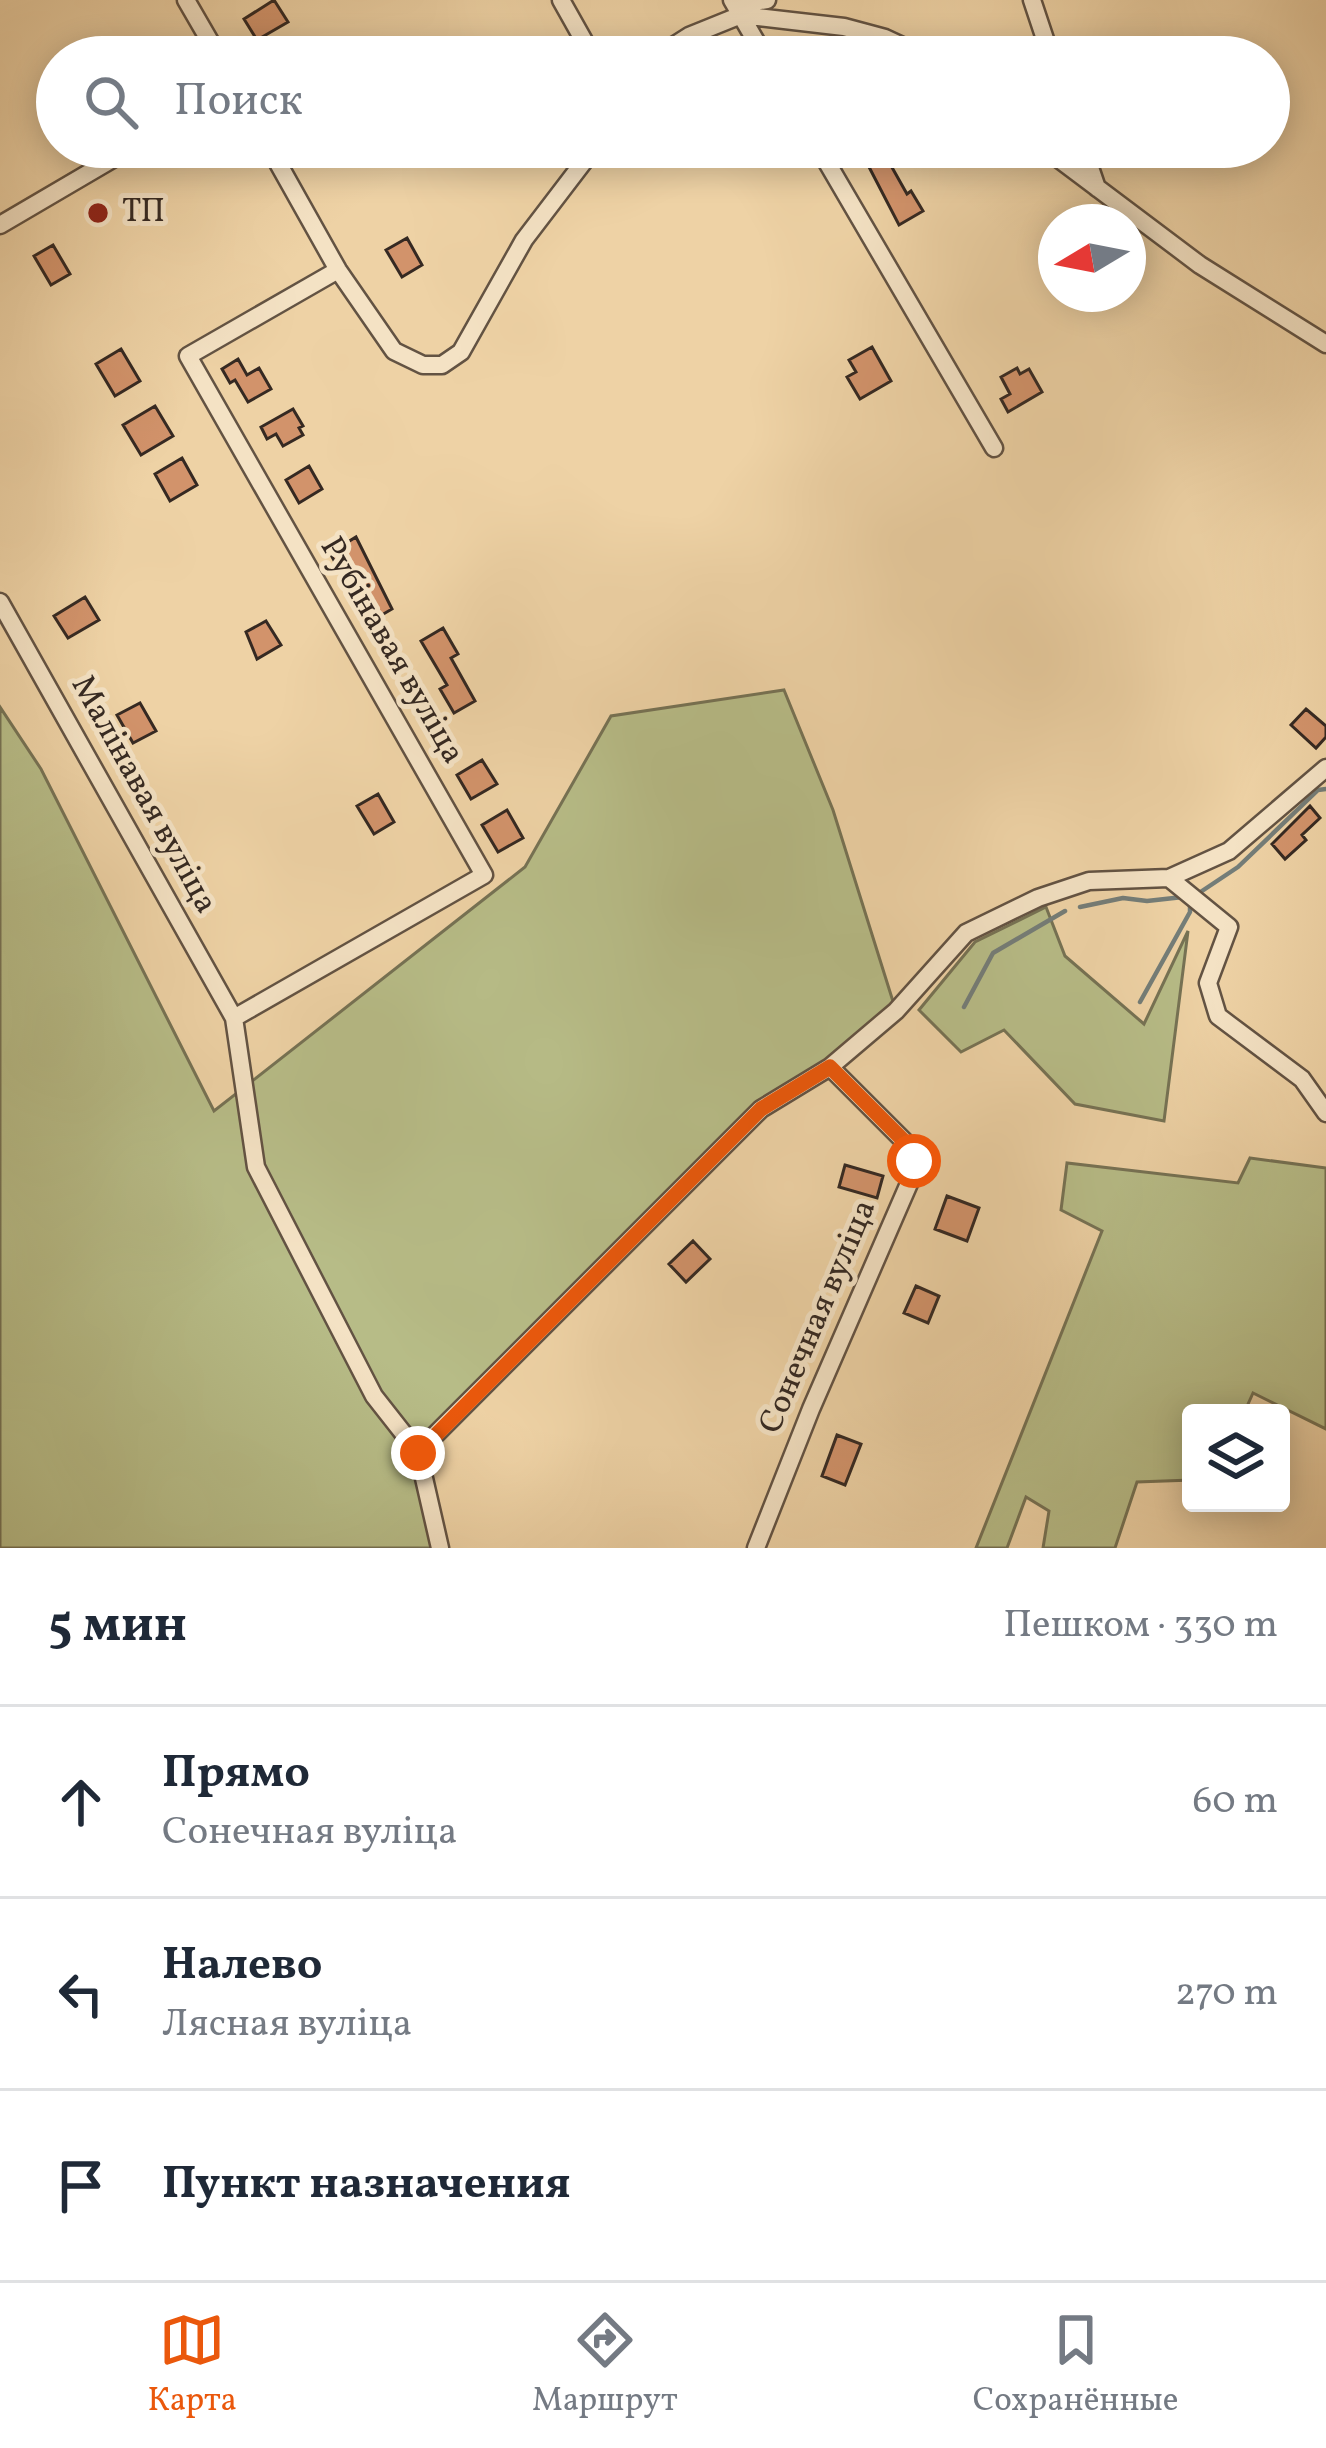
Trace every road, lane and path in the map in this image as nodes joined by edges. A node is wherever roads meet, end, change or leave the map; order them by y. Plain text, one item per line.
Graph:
1 (186, 0) edge
2 (561, 0) edge
3 (766, 0) edge
4 (1032, 0) edge
5 (736, 7) edge
6 (207, 36) edge
7 (581, 36) edge
8 (689, 36) edge
9 (753, 36) edge
10 (878, 36) edge
11 (1045, 36) edge
12 (97, 168) edge
13 (281, 168) edge
14 (579, 168) edge
15 (830, 168) edge
16 (1070, 168) edge
17 (1090, 168) edge
18 (1097, 189) junction
19 (0, 225) edge
20 (338, 270) junction
21 (1326, 344) edge
22 (994, 448) dead end
23 (0, 602) edge
24 (1326, 768) edge
25 (1169, 878) junction
26 (234, 1018) junction
27 (830, 1067) junction
28 (1326, 1113) edge
29 (418, 1453) junction
30 (440, 1548) edge
31 (756, 1548) edge

1 - 6 street
2 - 7 street
3 - 5 street
4 - 11 street
5 - 8 street
5 - 9 street
5 - 10 street
12 - 19 street
13 - 20 street
14 - 20 street
15 - 22 street
16 - 18 street
17 - 18 street
18 - 21 street
20 - 26 street, Рубінавая вуліца
23 - 26 street, Малінавая вуліца
24 - 25 street
25 - 27 street
25 - 28 street
26 - 29 street
27 - 29 street
27 - 31 street, Сонечная вуліца
29 - 30 street

